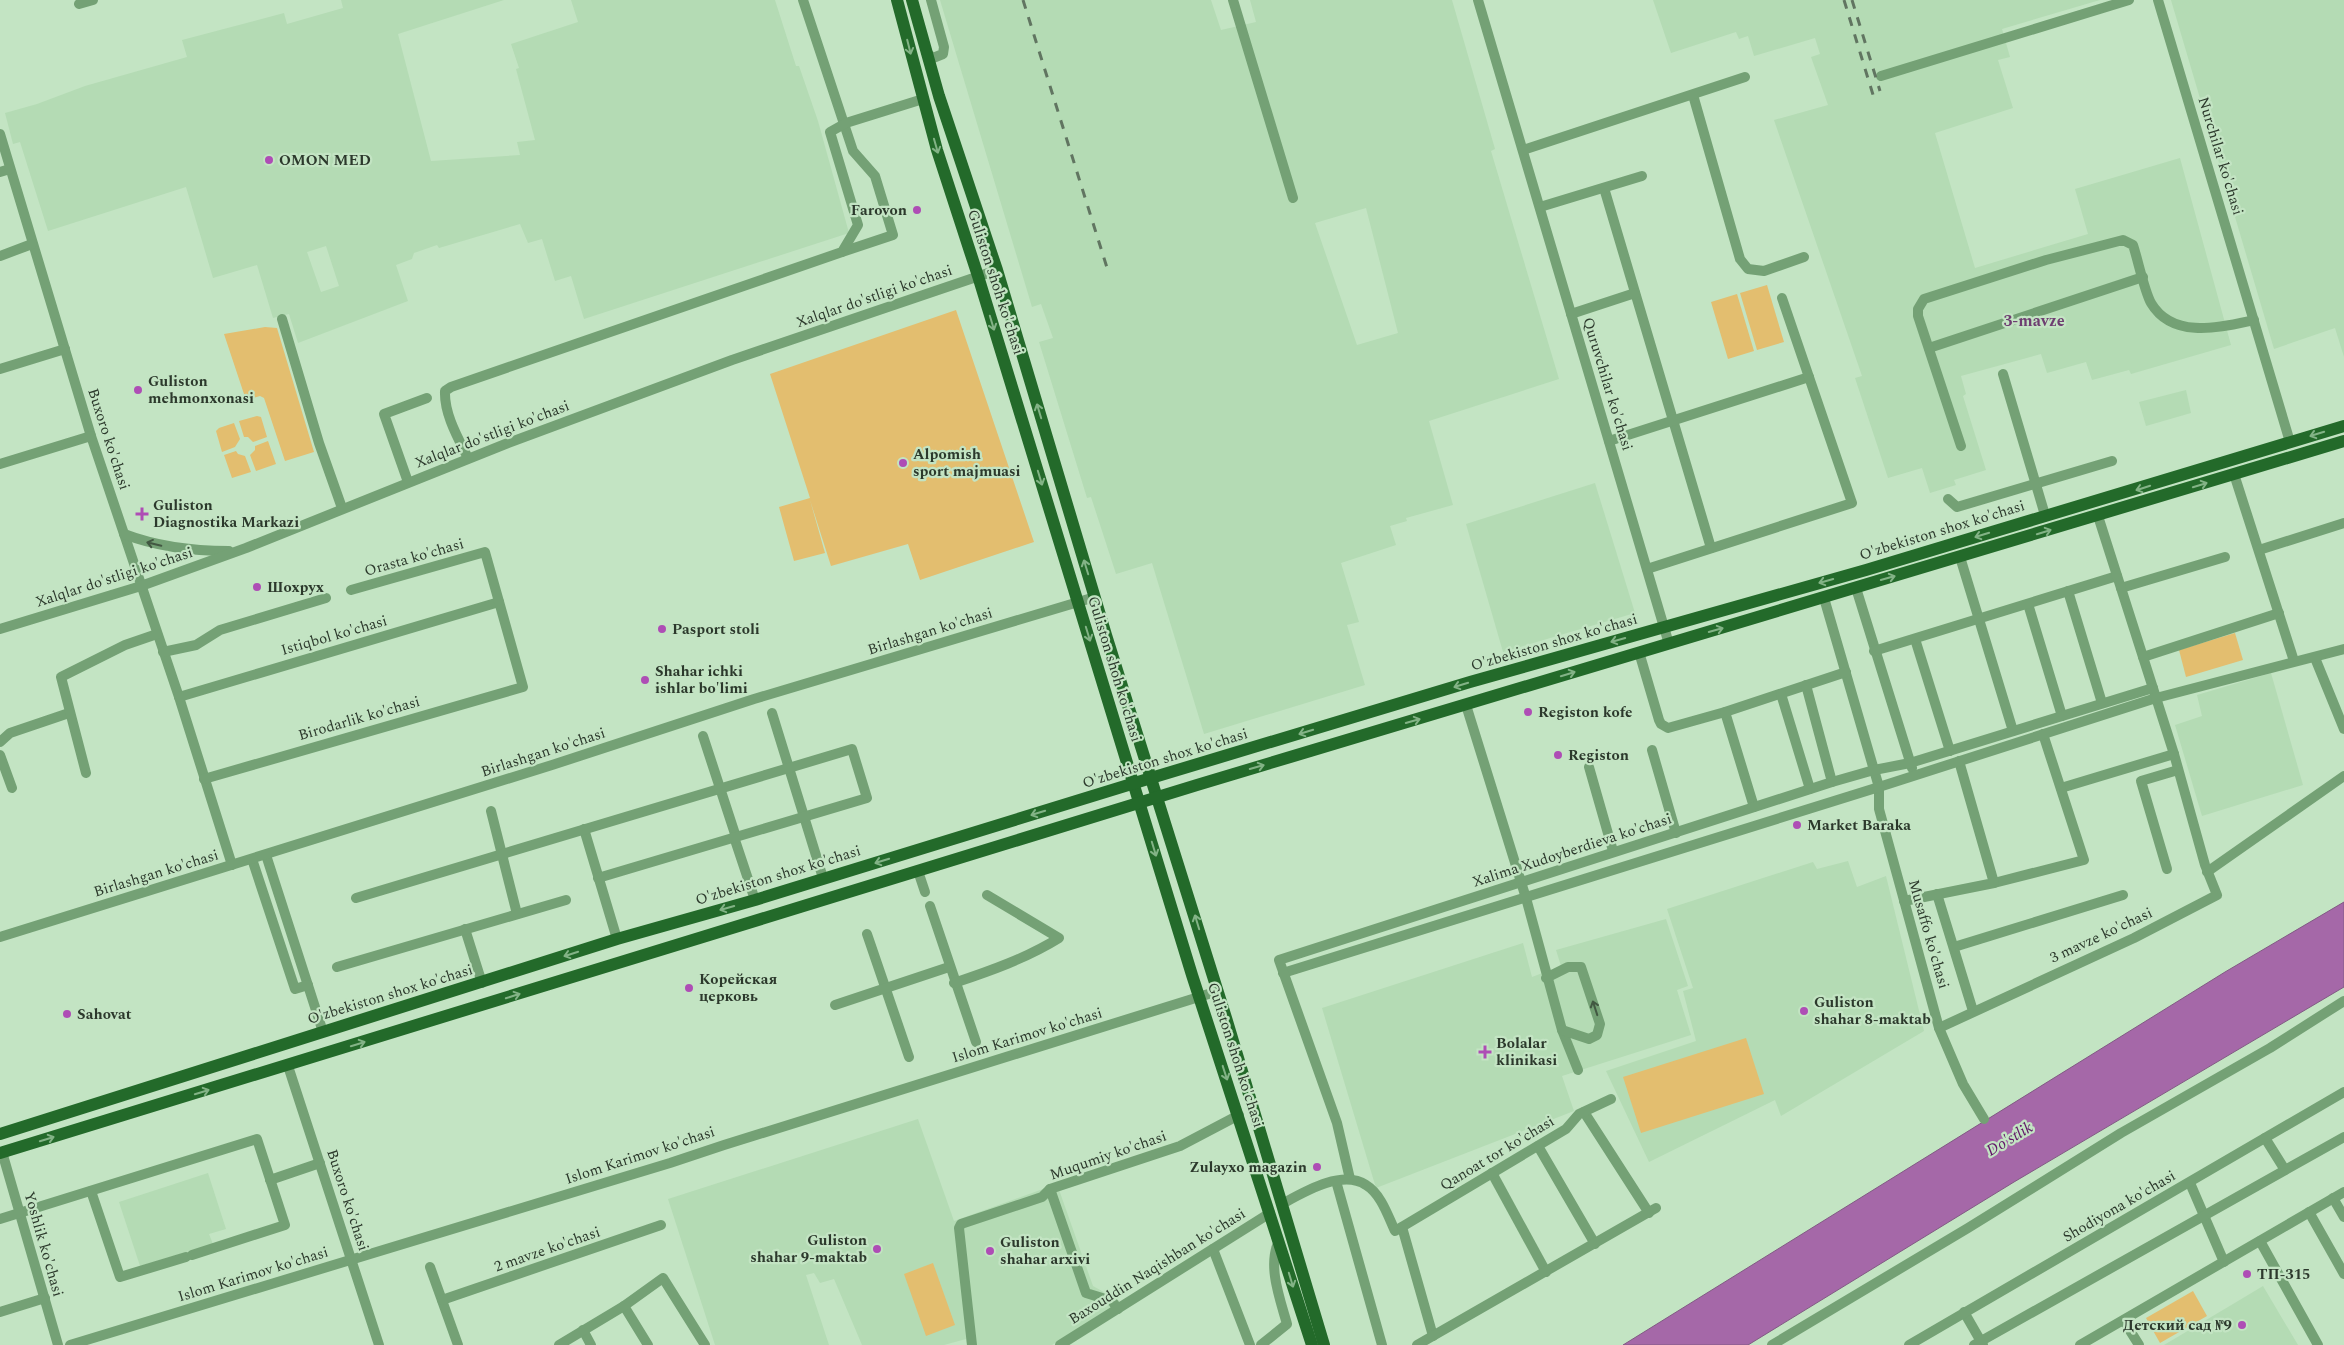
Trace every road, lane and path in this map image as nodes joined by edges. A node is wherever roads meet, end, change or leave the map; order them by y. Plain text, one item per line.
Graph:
1 (93, 0) edge
2 (803, 0) edge
3 (898, 0) edge
4 (912, 0) edge
5 (932, 0) edge
6 (1233, 0) edge
7 (1478, 0) edge
8 (2129, 0) edge
9 (2158, 0) edge
10 (79, 4) dead end
11 (926, 52) junction
12 (1745, 76) dead end
13 (1881, 76) dead end
14 (1693, 94) junction
15 (922, 99) junction
16 (846, 123) junction
17 (0, 134) edge
18 (1523, 150) junction
19 (5, 171) edge
20 (1642, 176) dead end
21 (1604, 188) junction
22 (1294, 198) dead end
23 (1540, 207) junction
24 (32, 244) junction
25 (842, 252) junction
26 (0, 256) edge
27 (1804, 257) dead end
28 (997, 270) junction
29 (978, 276) junction
30 (2143, 277) junction
31 (1636, 293) junction
32 (1782, 298) dead end
33 (1571, 314) junction
34 (282, 319) dead end
35 (2254, 320) junction
36 (1929, 348) junction
37 (65, 349) junction
38 (0, 369) edge
39 (2003, 374) dead end
40 (1809, 377) junction
41 (427, 398) dead end
42 (1674, 420) junction
43 (2344, 426) edge
44 (91, 436) junction
45 (1609, 441) junction
46 (2344, 441) edge
47 (2290, 442) junction
48 (1961, 446) dead end
49 (468, 458) junction
50 (2112, 462) dead end
51 (0, 464) edge
52 (2234, 474) junction
53 (408, 482) junction
54 (2036, 485) junction
55 (1948, 499) dead end
56 (342, 508) junction
57 (2045, 516) junction
58 (2098, 516) junction
59 (2344, 523) edge
60 (124, 534) junction
61 (1711, 548) junction
62 (2259, 550) junction
63 (238, 551) junction
64 (1960, 557) junction
65 (2225, 557) dead end
66 (1647, 569) junction
67 (2118, 576) junction
68 (141, 586) junction
69 (1856, 588) junction
70 (2121, 588) junction
71 (351, 590) dead end
72 (2068, 591) junction
73 (1095, 597) junction
74 (326, 598) dead end
75 (1824, 598) junction
76 (499, 602) junction
77 (1078, 602) junction
78 (2028, 604) junction
79 (2279, 613) junction
80 (1979, 619) junction
81 (1664, 627) junction
82 (0, 629) edge
83 (157, 634) junction
84 (1915, 638) junction
85 (1669, 644) junction
86 (2344, 649) edge
87 (1874, 651) junction
88 (163, 652) junction
89 (1639, 652) junction
90 (2143, 657) junction
91 (2315, 658) junction
92 (2294, 662) junction
93 (1846, 672) junction
94 (1806, 685) junction
95 (2154, 693) junction
96 (1782, 694) junction
97 (178, 697) junction
98 (2102, 703) junction
99 (1466, 705) junction
100 (1726, 712) junction
101 (69, 713) junction
102 (772, 714) dead end
103 (2062, 716) junction
104 (2344, 729) edge
105 (2013, 731) junction
106 (2043, 734) junction
107 (703, 736) dead end
108 (0, 742) edge
109 (1652, 750) dead end
110 (1950, 751) junction
111 (2174, 754) junction
112 (0, 755) edge
113 (1960, 761) junction
114 (1910, 763) junction
115 (1589, 767) dead end
116 (789, 768) junction
117 (1184, 768) junction
118 (1874, 770) junction
119 (2178, 770) junction
120 (86, 773) dead end
121 (1914, 776) junction
122 (2344, 776) edge
123 (1151, 778) junction
124 (204, 779) junction
125 (1832, 782) junction
126 (1133, 783) junction
127 (1189, 787) junction
128 (1879, 787) junction
129 (12, 788) dead end
130 (720, 788) junction
131 (2062, 788) junction
132 (1810, 789) junction
133 (1104, 793) junction
134 (1157, 797) junction
135 (1140, 803) junction
136 (1754, 807) junction
137 (492, 811) dead end
138 (1109, 812) junction
139 (804, 817) junction
140 (584, 830) junction
141 (1676, 833) junction
142 (735, 837) junction
143 (1613, 851) junction
144 (502, 854) junction
145 (266, 855) junction
146 (252, 859) junction
147 (232, 865) junction
148 (2167, 869) dead end
149 (918, 871) junction
150 (2207, 872) junction
151 (598, 878) junction
152 (823, 878) junction
153 (1521, 882) junction
154 (1994, 883) junction
155 (925, 892) dead end
156 (1937, 894) junction
157 (987, 895) dead end
158 (2123, 895) dead end
159 (356, 898) dead end
160 (1526, 898) junction
161 (566, 900) dead end
162 (755, 900) junction
163 (1904, 901) junction
164 (930, 906) dead end
165 (517, 914) junction
166 (465, 928) junction
167 (867, 934) dead end
168 (0, 937) edge
169 (618, 940) junction
170 (1954, 947) junction
171 (337, 967) dead end
172 (949, 967) junction
173 (1283, 973) junction
174 (1546, 978) junction
175 (482, 983) junction
176 (954, 983) junction
177 (308, 985) junction
178 (886, 990) junction
179 (1218, 991) junction
180 (1199, 996) junction
181 (2344, 1001) edge
182 (835, 1005) dead end
183 (1974, 1011) junction
184 (1939, 1028) junction
185 (1562, 1030) junction
186 (323, 1032) junction
187 (976, 1042) dead end
188 (909, 1057) dead end
189 (288, 1066) junction
190 (1578, 1070) dead end
191 (2344, 1092) edge
192 (1611, 1099) dead end
193 (1584, 1112) junction
194 (1239, 1115) junction
195 (1984, 1120) dead end
196 (0, 1134) edge
197 (2344, 1137) edge
198 (2265, 1138) junction
199 (1538, 1146) junction
200 (1, 1153) edge
201 (320, 1163) junction
202 (2286, 1170) junction
203 (1492, 1173) junction
204 (1350, 1179) junction
205 (270, 1180) junction
206 (1336, 1181) junction
207 (2190, 1183) junction
208 (1050, 1189) junction
209 (91, 1191) junction
210 (2344, 1192) edge
211 (2333, 1198) junction
212 (1282, 1204) junction
213 (1270, 1212) junction
214 (2309, 1212) junction
215 (20, 1213) junction
216 (2204, 1216) junction
217 (2344, 1217) edge
218 (0, 1219) edge
219 (661, 1225) dead end
220 (1398, 1229) junction
221 (1279, 1240) junction
222 (2260, 1241) junction
223 (1595, 1244) junction
224 (1213, 1249) junction
225 (352, 1260) junction
226 (2224, 1262) junction
227 (430, 1267) dead end
228 (1546, 1272) junction
229 (2344, 1274) edge
230 (45, 1298) junction
231 (442, 1300) junction
232 (624, 1306) junction
233 (1118, 1309) junction
234 (0, 1312) edge
235 (1964, 1312) junction
236 (2124, 1321) junction
237 (583, 1330) junction
238 (1433, 1336) junction
239 (1979, 1344) edge
240 (58, 1345) edge
241 (70, 1345) edge
242 (379, 1345) edge
243 (458, 1345) edge
244 (559, 1345) edge
245 (591, 1345) edge
246 (648, 1345) edge
247 (705, 1345) edge
248 (972, 1345) edge
249 (1060, 1345) edge
250 (1250, 1345) edge
251 (1260, 1345) edge
252 (1312, 1345) edge
253 (1324, 1345) edge
254 (1382, 1345) edge
255 (1417, 1345) edge
256 (1772, 1345) edge
257 (1909, 1345) edge
258 (2080, 1345) edge
259 (2140, 1345) edge
260 (2318, 1345) edge

1 - 10 street
2 - 16 street
3 -> 15 main road, Guliston shoh ko'chasi
4 - 11 main road, Guliston shoh ko'chasi
5 - 11 street
6 - 22 street
7 - 18 street, Quruvchilar ko'chasi
8 - 13 street
9 - 35 street, Nurchilar ko'chasi
11 - 28 main road, Guliston shoh ko'chasi
12 - 14 street
14 - 18 street
14 - 27 street
15 - 16 street
15 -> 29 main road, Guliston shoh ko'chasi
16 - 25 street
16 - 25 street
17 - 19 street, Buxoro ko'chasi
18 - 23 street, Quruvchilar ko'chasi
19 - 24 street, Buxoro ko'chasi
20 - 21 street
21 - 23 street
21 - 31 street
23 - 33 street, Quruvchilar ko'chasi
24 - 26 street
24 - 37 street, Buxoro ko'chasi
25 - 49 street
28 - 29 street, Xalqlar do'stligi ko'chasi
73 -> 28 main road, Guliston shoh ko'chasi
29 - 49 street, Xalqlar do'stligi ko'chasi
29 -> 77 main road, Guliston shoh ko'chasi
30 - 35 street
30 - 36 street
30 - 36 street
31 - 33 street
31 - 42 street
32 - 40 street
33 - 45 street, Quruvchilar ko'chasi
34 - 56 street
35 - 47 street, Nurchilar ko'chasi
36 - 48 street
37 - 38 street
37 - 44 street, Buxoro ko'chasi
39 - 54 street
40 - 42 street
40 - 61 street
41 - 53 street
42 - 45 street
42 - 61 street
43 -> 47 main road, O'zbekiston shox ko'chasi
44 - 51 street
44 - 60 street, Buxoro ko'chasi
45 - 66 street, Quruvchilar ko'chasi
46 - 52 main road, O'zbekiston shox ko'chasi
47 -> 57 main road, O'zbekiston shox ko'chasi
49 - 53 street, Xalqlar do'stligi ko'chasi
50 - 54 street
58 -> 52 main road, O'zbekiston shox ko'chasi
52 - 62 street
53 - 56 street, Xalqlar do'stligi ko'chasi
54 - 55 street
54 - 57 street
56 - 63 street, Xalqlar do'stligi ko'chasi
57 -> 81 main road, O'zbekiston shox ko'chasi
64 -> 58 main road, O'zbekiston shox ko'chasi
58 - 67 street, 3 mavze ko'chasi
59 - 62 street
63 -> 60 street
60 - 68 street, Buxoro ko'chasi
61 - 66 street
62 - 79 street
63 - 68 street, Xalqlar do'stligi ko'chasi
69 -> 64 main road, O'zbekiston shox ko'chasi
64 - 80 street
65 - 70 street
66 - 81 street, Quruvchilar ko'chasi
67 - 70 street, 3 mavze ko'chasi
67 - 72 street
68 - 82 street, Xalqlar do'stligi ko'chasi
68 - 83 street, Buxoro ko'chasi
69 - 75 main road, O'zbekiston shox ko'chasi
69 - 87 street
70 - 90 street, 3 mavze ko'chasi
71 - 76 street, Orasta ko'chasi
72 - 78 street
72 - 98 street
73 - 77 street, Birlashgan ko'chasi
73 - 123 main road, Guliston shoh ko'chasi
74 - 88 street
85 -> 75 main road, O'zbekiston shox ko'chasi
75 - 93 street, Musaffo ko'chasi
76 - 97 street, Istiqbol ko'chasi
76 - 124 street, Birodarlik ko'chasi
77 -> 126 main road, Guliston shoh ko'chasi
77 - 145 street, Birlashgan ko'chasi
78 - 80 street
78 - 103 street
79 - 90 street
79 - 92 street
80 - 84 street
80 - 105 street
81 - 85 street, Quruvchilar ko'chasi
81 -> 117 main road, O'zbekiston shox ko'chasi
83 - 88 street, Buxoro ko'chasi
83 - 101 street
84 - 87 street
84 - 110 street
85 - 89 main road, O'zbekiston shox ko'chasi
86 - 91 street
87 - 114 street
88 - 97 street, Buxoro ko'chasi
99 -> 89 main road
89 - 100 street
90 - 95 street, 3 mavze ko'chasi
91 - 92 street
91 - 104 street
92 - 95 street
93 - 94 street
93 - 118 street, Musaffo ko'chasi
94 - 96 street
94 - 125 street
95 - 98 street, Xalima Xudoyberdieva ko'chasi
95 - 106 street, Xalima Xudoyberdieva ko'chasi
95 - 111 street, 3 mavze ko'chasi
96 - 100 street
96 - 132 street
97 - 124 street, Buxoro ko'chasi
98 - 103 street, Xalima Xudoyberdieva ko'chasi
127 -> 99 main road
99 - 153 street
100 - 136 street
101 - 108 street
101 - 120 street
102 - 116 street
103 - 105 street, Xalima Xudoyberdieva ko'chasi
105 - 110 street, Xalima Xudoyberdieva ko'chasi
106 - 113 street, Xalima Xudoyberdieva ko'chasi
106 - 131 street
107 - 130 street
109 - 141 street
110 - 114 street, Xalima Xudoyberdieva ko'chasi
111 - 119 street, 3 mavze ko'chasi
111 - 131 street
112 - 129 street
113 - 121 street, Xalima Xudoyberdieva ko'chasi
113 - 154 street
114 - 118 street, Xalima Xudoyberdieva ko'chasi
114 - 121 street
115 - 143 street
116 - 130 street
116 - 139 street
116 - 139 street
117 - 123 main road, O'zbekiston shox ko'chasi
117 - 127 main road
118 - 125 street, Xalima Xudoyberdieva ko'chasi
118 - 128 street, Musaffo ko'chasi
119 - 148 street
119 - 150 street, 3 mavze ko'chasi
121 - 128 street, Xalima Xudoyberdieva ko'chasi
122 - 150 street
123 - 126 main road, O'zbekiston shox ko'chasi
123 - 134 main road, Guliston shoh ko'chasi
124 - 147 street, Buxoro ko'chasi
125 - 132 street, Xalima Xudoyberdieva ko'chasi
126 - 133 main road, O'zbekiston shox ko'chasi
126 - 135 main road, Guliston shoh ko'chasi
127 - 134 main road
128 - 160 street, Xalima Xudoyberdieva ko'chasi
128 - 163 street, Musaffo ko'chasi
130 - 140 street
130 - 142 street
131 - 154 street
132 - 136 street, Xalima Xudoyberdieva ko'chasi
133 - 138 main road
133 -> 152 main road, O'zbekiston shox ko'chasi
134 - 135 main road
179 -> 134 main road, Guliston shoh ko'chasi
135 - 138 main road
135 -> 180 main road, Guliston shoh ko'chasi
136 - 141 street, Xalima Xudoyberdieva ko'chasi
137 - 144 street
138 - 149 main road
139 - 142 street
139 - 152 street
140 - 144 street
140 - 151 street
141 - 143 street, Xalima Xudoyberdieva ko'chasi
142 - 151 street
142 - 162 street
143 - 153 street, Xalima Xudoyberdieva ko'chasi
144 - 159 street
144 - 165 street
145 - 146 street, Birlashgan ko'chasi
145 - 177 street
146 - 147 street, Birlashgan ko'chasi
146 - 177 street
147 - 168 street, Birlashgan ko'chasi
149 - 155 street
189 -> 149 main road
150 - 183 street, 3 mavze ko'chasi
151 - 169 street
152 - 162 main road, O'zbekiston shox ko'chasi
153 - 160 street
153 - 173 street, Xalima Xudoyberdieva ko'chasi
154 - 156 street
156 - 163 street
156 - 170 street
157 - 176 street
158 - 170 street, 3 mavze ko'chasi
160 - 173 street, Xalima Xudoyberdieva ko'chasi
160 - 174 street
161 - 165 street
162 -> 169 main road, O'zbekiston shox ko'chasi
163 - 184 street, Musaffo ko'chasi
164 - 172 street
165 - 166 street
166 - 171 street
166 - 175 street
167 - 178 street
169 -> 175 main road, O'zbekiston shox ko'chasi
170 - 183 street
172 - 176 street
172 - 178 street
173 - 204 street
174 - 185 street
185 -> 174 street
175 - 186 main road, O'zbekiston shox ko'chasi
176 - 187 street
177 - 186 street
178 - 182 street
178 - 188 street
179 - 180 street, Islom Karimov ko'chasi
179 - 212 main road, Guliston shoh ko'chasi
180 -> 194 main road, Guliston shoh ko'chasi
180 - 225 street, Islom Karimov ko'chasi
181 - 256 street
183 - 184 street, 3 mavze ko'chasi
184 - 195 street, Musaffo ko'chasi
185 - 190 street
186 - 196 main road, O'zbekiston shox ko'chasi
200 -> 189 main road
189 - 201 street, Buxoro ko'chasi
191 - 198 street, Shodiyona ko'chasi
192 - 193 street, Qanoat tor ko'chasi
193 - 199 street, Qanoat tor ko'chasi
193 - 223 street
194 - 208 street, Muqumiy ko'chasi
194 - 213 main road, Guliston shoh ko'chasi
197 - 202 street
198 - 202 street
198 - 207 street, Shodiyona ko'chasi
199 - 203 street, Qanoat tor ko'chasi
199 - 223 street
200 - 215 street, Yoshlik ko'chasi
201 - 205 street
201 - 225 street, Buxoro ko'chasi
202 - 216 street
203 - 220 street, Qanoat tor ko'chasi
203 - 228 street
204 - 206 street
204 - 220 street
205 - 209 street
205 - 209 street
206 - 212 street
206 - 254 street
207 - 216 street
207 - 235 street, Shodiyona ko'chasi
208 - 233 street
208 - 248 street, Muqumiy ko'chasi
209 - 215 street
210 - 211 street
211 - 214 street
211 - 217 street
212 - 253 main road, Guliston shoh ko'chasi
213 - 221 main road, Guliston shoh ko'chasi
213 - 224 street, Baxouddin Naqishban ko'chasi
214 - 222 street
214 - 229 street
215 - 218 street
215 - 230 street, Yoshlik ko'chasi
216 - 226 street
216 - 239 street
219 - 231 street, 2 mavze ko'chasi
220 - 238 street
221 - 251 street
221 -> 252 main road, Guliston shoh ko'chasi
222 - 226 street
222 - 260 street
223 - 228 street
224 - 233 street, Baxouddin Naqishban ko'chasi
224 - 250 street
225 - 241 street, Islom Karimov ko'chasi
225 - 242 street, Buxoro ko'chasi
226 - 236 street
227 - 231 street
228 - 238 street
230 - 234 street
230 - 240 street, Yoshlik ko'chasi
231 - 243 street
232 - 237 street
232 - 246 street
232 - 247 street
233 - 249 street, Baxouddin Naqishban ko'chasi
235 - 239 street
235 - 257 street, Shodiyona ko'chasi
236 - 258 street
236 - 259 street
237 - 244 street
237 - 245 street
238 - 255 street

